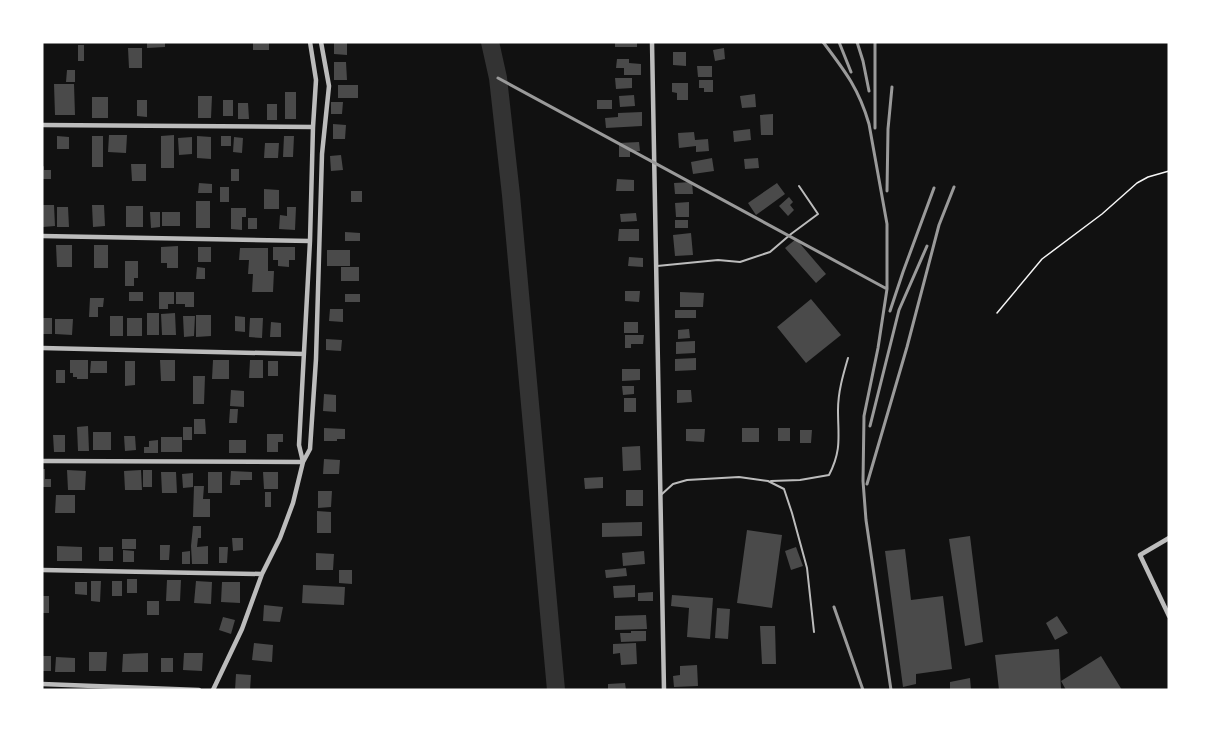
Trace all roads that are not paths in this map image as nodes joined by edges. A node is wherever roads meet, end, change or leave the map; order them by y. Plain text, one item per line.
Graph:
1 (310, 42) edge
2 (321, 42) edge
3 (652, 42) edge
4 (42, 125) edge
5 (313, 128) junction
6 (799, 186) dead end
7 (42, 236) edge
8 (310, 241) junction
9 (656, 266) junction
10 (42, 348) edge
11 (304, 354) junction
12 (848, 358) dead end
13 (42, 461) edge
14 (303, 462) junction
15 (768, 481) junction
16 (660, 496) junction
17 (1169, 538) edge
18 (42, 570) edge
19 (262, 574) junction
20 (1169, 616) edge
21 (814, 632) dead end
22 (42, 684) edge
23 (199, 690) edge
24 (213, 690) edge
25 (664, 690) edge

1 - 5 street
2 - 14 street
3 - 9 street
4 - 5 street
5 - 8 street
6 - 9 lane
7 - 8 street
8 - 11 street
9 - 16 street
10 - 11 street
11 - 14 street
12 - 15 lane
13 - 14 street
14 - 19 street
15 - 16 lane
15 - 21 lane
16 - 25 street
17 - 20 street
18 - 19 street
19 - 24 street
22 - 23 street

